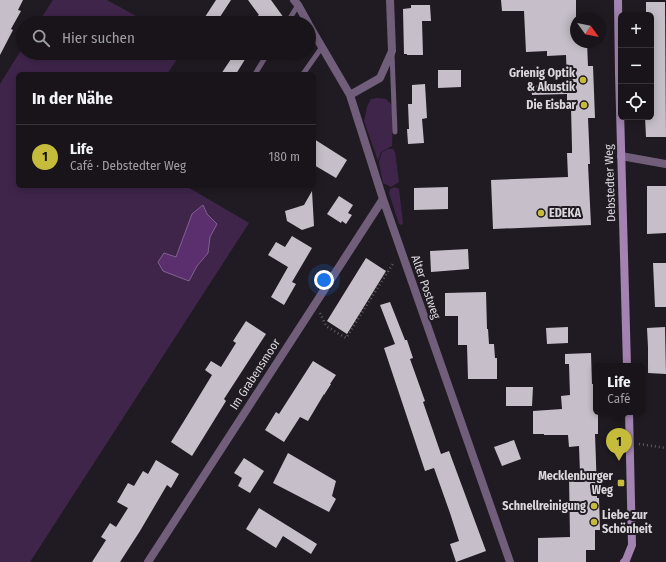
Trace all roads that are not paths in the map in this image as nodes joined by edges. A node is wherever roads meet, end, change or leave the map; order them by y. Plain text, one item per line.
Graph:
1 (390, 0) edge
2 (618, 0) edge
3 (296, 3) edge
4 (290, 16) edge
5 (303, 16) edge
6 (316, 37) edge
7 (322, 47) junction
8 (392, 50) junction
9 (316, 56) edge
10 (264, 60) edge
11 (313, 60) edge
12 (256, 72) edge
13 (304, 72) edge
14 (350, 95) junction
15 (395, 132) dead end
16 (621, 156) junction
17 (666, 164) edge
18 (383, 199) junction
19 (627, 363) edge
20 (629, 415) edge
21 (148, 562) edge
22 (510, 562) edge
23 (624, 562) edge

1 - 8 street
2 - 16 street, Debstedter Weg
3 - 4 lane
3 - 5 street, Alter Postweg
6 - 7 street, Alter Postweg
7 - 9 lane
7 - 14 street, Alter Postweg
8 - 14 street
8 - 15 lane
10 - 12 lane
11 - 13 lane
14 - 18 street, Alter Postweg
16 - 17 street
16 - 19 street, Debstedter Weg
18 - 21 street, Im Grabensmoor
18 - 22 street, Alter Postweg
20 - 23 street

